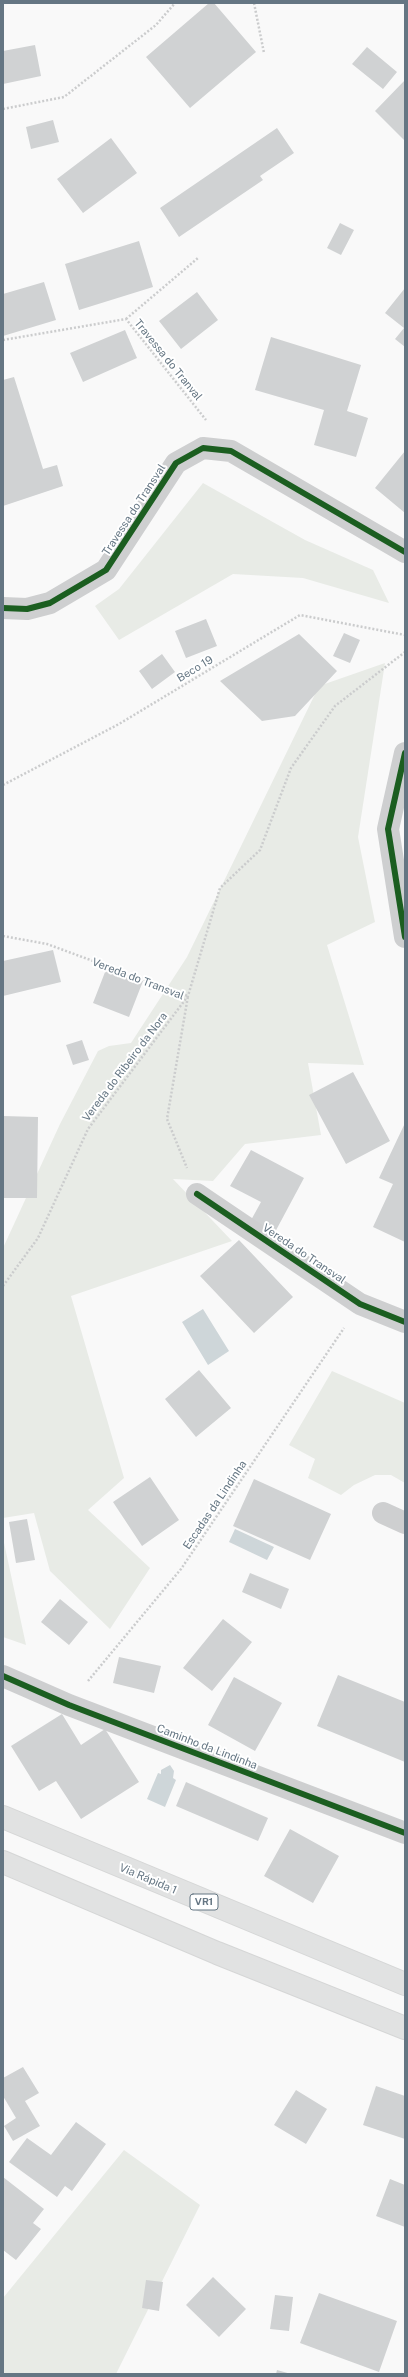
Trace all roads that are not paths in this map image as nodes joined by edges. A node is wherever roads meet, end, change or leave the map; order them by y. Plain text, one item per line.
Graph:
1 (405, 552) edge
2 (3, 608) edge
3 (405, 753) edge
4 (405, 937) edge
5 (197, 1194) road end
6 (405, 1322) edge
7 (383, 1513) dead end
8 (405, 1523) edge
9 (3, 1676) edge
10 (3, 1817) edge
11 (405, 1833) edge
12 (3, 1862) edge
13 (405, 1984) edge
14 (405, 2028) edge

1 - 2 street, Travessa do Transval
3 - 4 street
5 - 6 street, Vereda do Transval
7 - 8 street
9 - 11 street, Caminho da Lindinha
10 - 13 highway, Via Rápida 1 / VR1
12 - 14 highway

